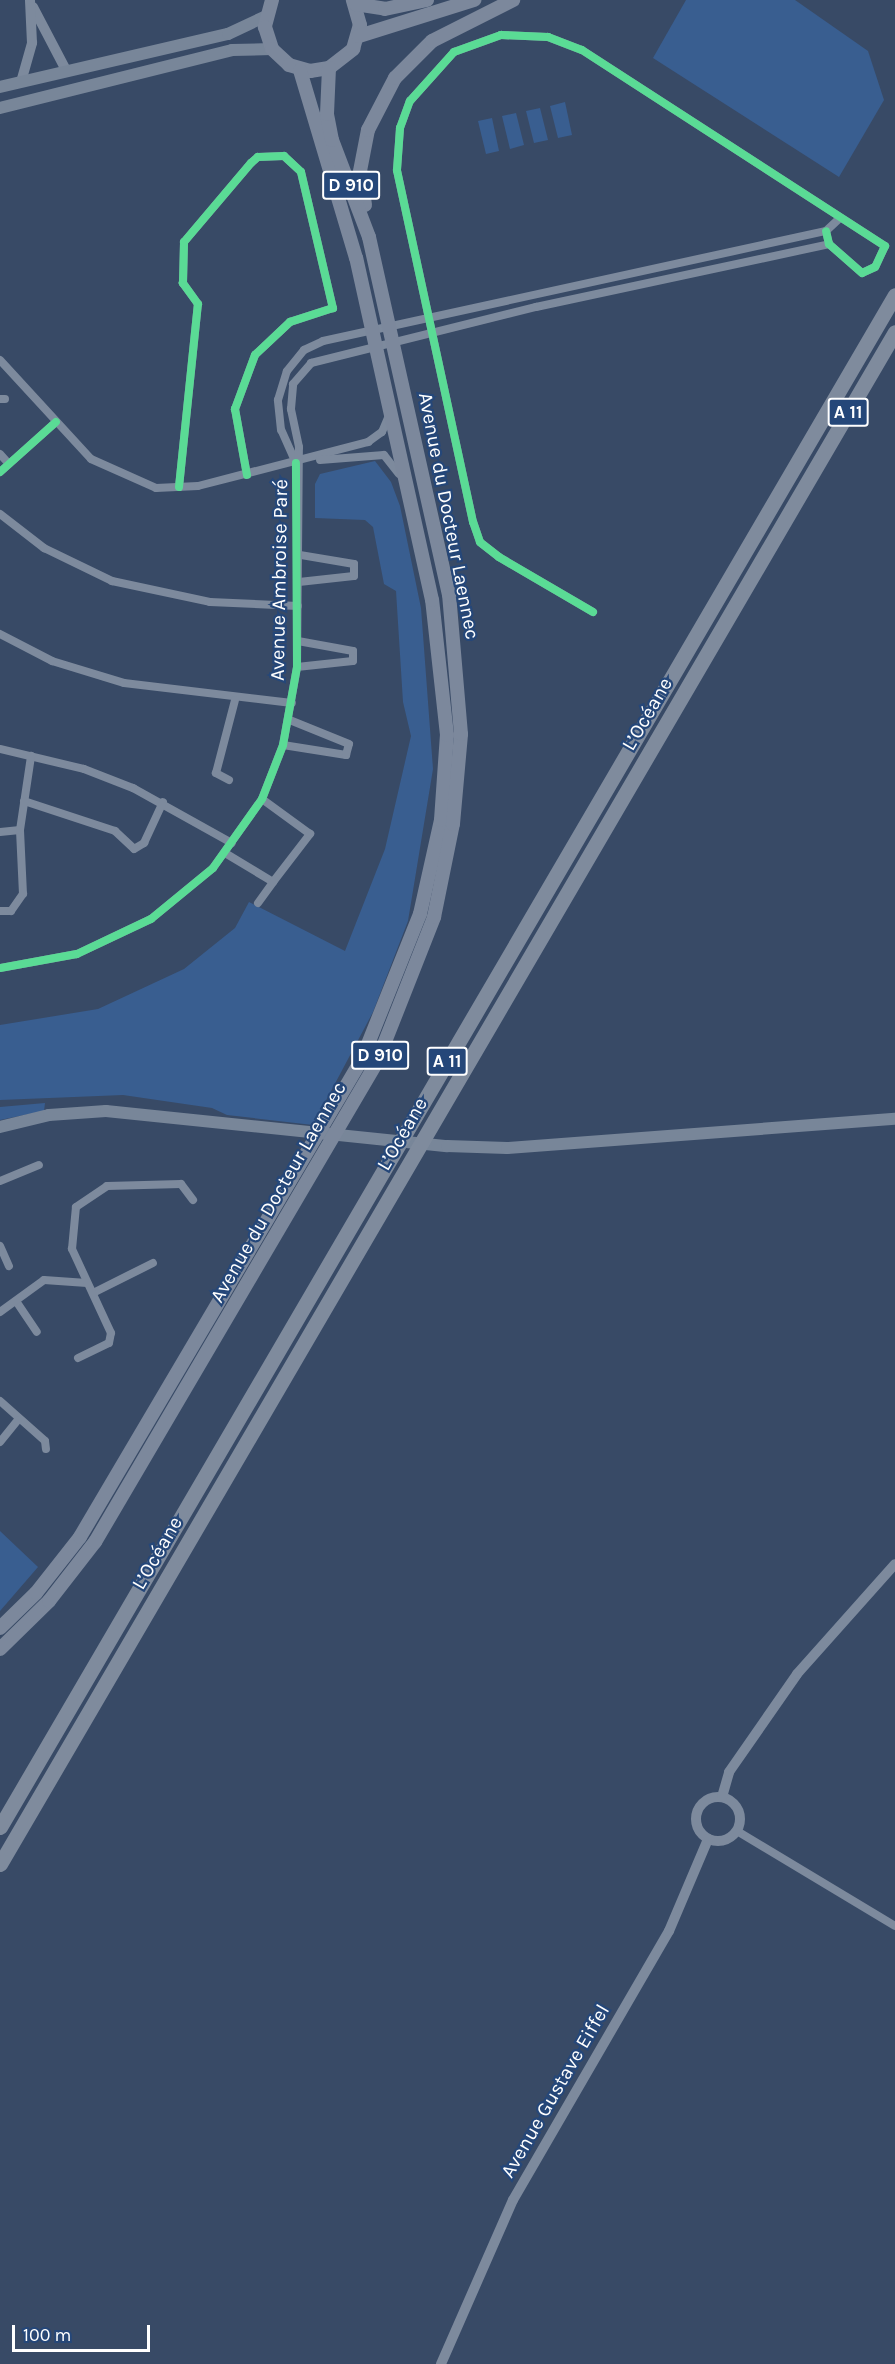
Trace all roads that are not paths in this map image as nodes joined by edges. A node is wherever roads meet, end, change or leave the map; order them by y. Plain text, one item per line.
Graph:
1 (272, 0) edge
2 (427, 0) edge
3 (474, 0) edge
4 (513, 0) edge
5 (354, 2) edge
6 (266, 16) junction
7 (358, 36) junction
8 (272, 49) junction
9 (329, 68) junction
10 (66, 70) junction
11 (300, 70) junction
12 (21, 82) junction
13 (0, 87) edge
14 (0, 108) edge
15 (840, 218) junction
16 (826, 231) junction
17 (813, 233) junction
18 (369, 237) junction
19 (829, 244) junction
20 (816, 247) junction
21 (895, 295) edge
22 (426, 319) junction
23 (429, 332) junction
24 (895, 332) edge
25 (0, 360) edge
26 (390, 412) junction
27 (56, 422) junction
28 (0, 454) edge
29 (296, 463) junction
30 (9, 464) junction
31 (0, 472) edge
32 (248, 475) junction
33 (178, 487) junction
34 (0, 514) edge
35 (300, 555) junction
36 (421, 555) junction
37 (299, 582) junction
38 (298, 606) junction
39 (593, 612) dead end
40 (0, 634) edge
41 (298, 641) junction
42 (297, 667) junction
43 (234, 700) junction
44 (292, 703) junction
45 (290, 720) junction
46 (283, 745) junction
47 (0, 749) edge
48 (31, 756) junction
49 (229, 780) dead end
50 (262, 799) junction
51 (24, 801) junction
52 (163, 802) junction
53 (20, 830) junction
54 (0, 832) edge
55 (232, 843) junction
56 (225, 853) junction
57 (273, 882) junction
58 (258, 903) dead end
59 (0, 911) edge
60 (0, 968) edge
61 (895, 1119) edge
62 (0, 1127) edge
63 (39, 1165) dead end
64 (0, 1181) edge
65 (193, 1200) dead end
66 (0, 1246) edge
67 (153, 1263) dead end
68 (9, 1266) dead end
69 (87, 1283) junction
70 (93, 1293) junction
71 (16, 1301) junction
72 (0, 1312) edge
73 (37, 1332) dead end
74 (78, 1358) dead end
75 (0, 1401) edge
76 (18, 1420) junction
77 (0, 1442) edge
78 (46, 1449) dead end
79 (895, 1564) edge
80 (0, 1628) edge
81 (0, 1649) edge
82 (722, 1797) junction
83 (0, 1827) edge
84 (737, 1831) junction
85 (708, 1839) junction
86 (0, 1864) edge
87 (895, 1926) edge
88 (441, 2364) edge

1 - 6 main road
2 - 5 main road
3 - 7 main road
4 - 18 main road, D 910
5 - 7 main road
6 - 8 main road
6 - 10 main road
7 - 9 main road
8 - 11 main road
8 - 14 main road
9 - 11 main road
9 - 18 main road, Avenue du Docteur Laennec / D 910
10 - 12 main road
10 - 12 street
11 - 26 main road, Avenue du Docteur Laennec / D 910
12 - 13 main road
15 - 16 street
15 - 19 street
15 - 22 street
16 - 17 street
16 - 19 street
17 - 20 street
17 - 22 street
18 - 81 main road, Avenue du Docteur Laennec / D 910
19 - 20 street, Avenue Ambroise Paré
20 - 23 street, Avenue Ambroise Paré
21 - 83 highway, L’Océane / A 11
22 - 23 street
22 - 29 street
23 - 29 street, Avenue Ambroise Paré
23 - 39 street
24 - 86 highway, L’Océane / A 11
25 - 27 street
26 - 29 street
26 - 36 main road, Avenue du Docteur Laennec / D 910
27 - 30 street
27 - 33 street
28 - 30 street
29 - 32 street
29 - 35 street, Avenue Ambroise Paré
29 - 36 street
30 - 31 street
32 - 33 street
32 - 33 street
34 - 38 street
35 - 37 street, Avenue Ambroise Paré
35 - 37 street
36 - 80 main road, Avenue du Docteur Laennec / D 910
37 - 38 street, Avenue Ambroise Paré
38 - 41 street, Avenue Ambroise Paré
40 - 43 street
41 - 42 street, Avenue Ambroise Paré
41 - 42 street
42 - 44 street, Avenue Ambroise Paré
43 - 44 street
43 - 49 street
44 - 45 street, Avenue Ambroise Paré
45 - 46 street, Avenue Ambroise Paré
45 - 46 street
46 - 50 street, Avenue Ambroise Paré
47 - 48 street
48 - 51 street
48 - 52 street
50 - 55 street, Avenue Ambroise Paré
50 - 57 street
51 - 52 street
51 - 53 street
52 - 55 street
53 - 54 street
53 - 59 street
55 - 56 street, Avenue Ambroise Paré
56 - 57 street
56 - 60 street, Avenue Ambroise Paré
57 - 58 street
61 - 62 main road
63 - 64 street
65 - 69 street
66 - 68 street
67 - 70 street
69 - 70 street
69 - 71 street
70 - 74 street
71 - 72 street
71 - 73 street
75 - 76 street
76 - 77 street
76 - 78 street
79 - 82 street
82 - 84 street
82 - 85 street
84 - 85 street
84 - 87 street
85 - 88 street, Avenue Gustave Eiffel

